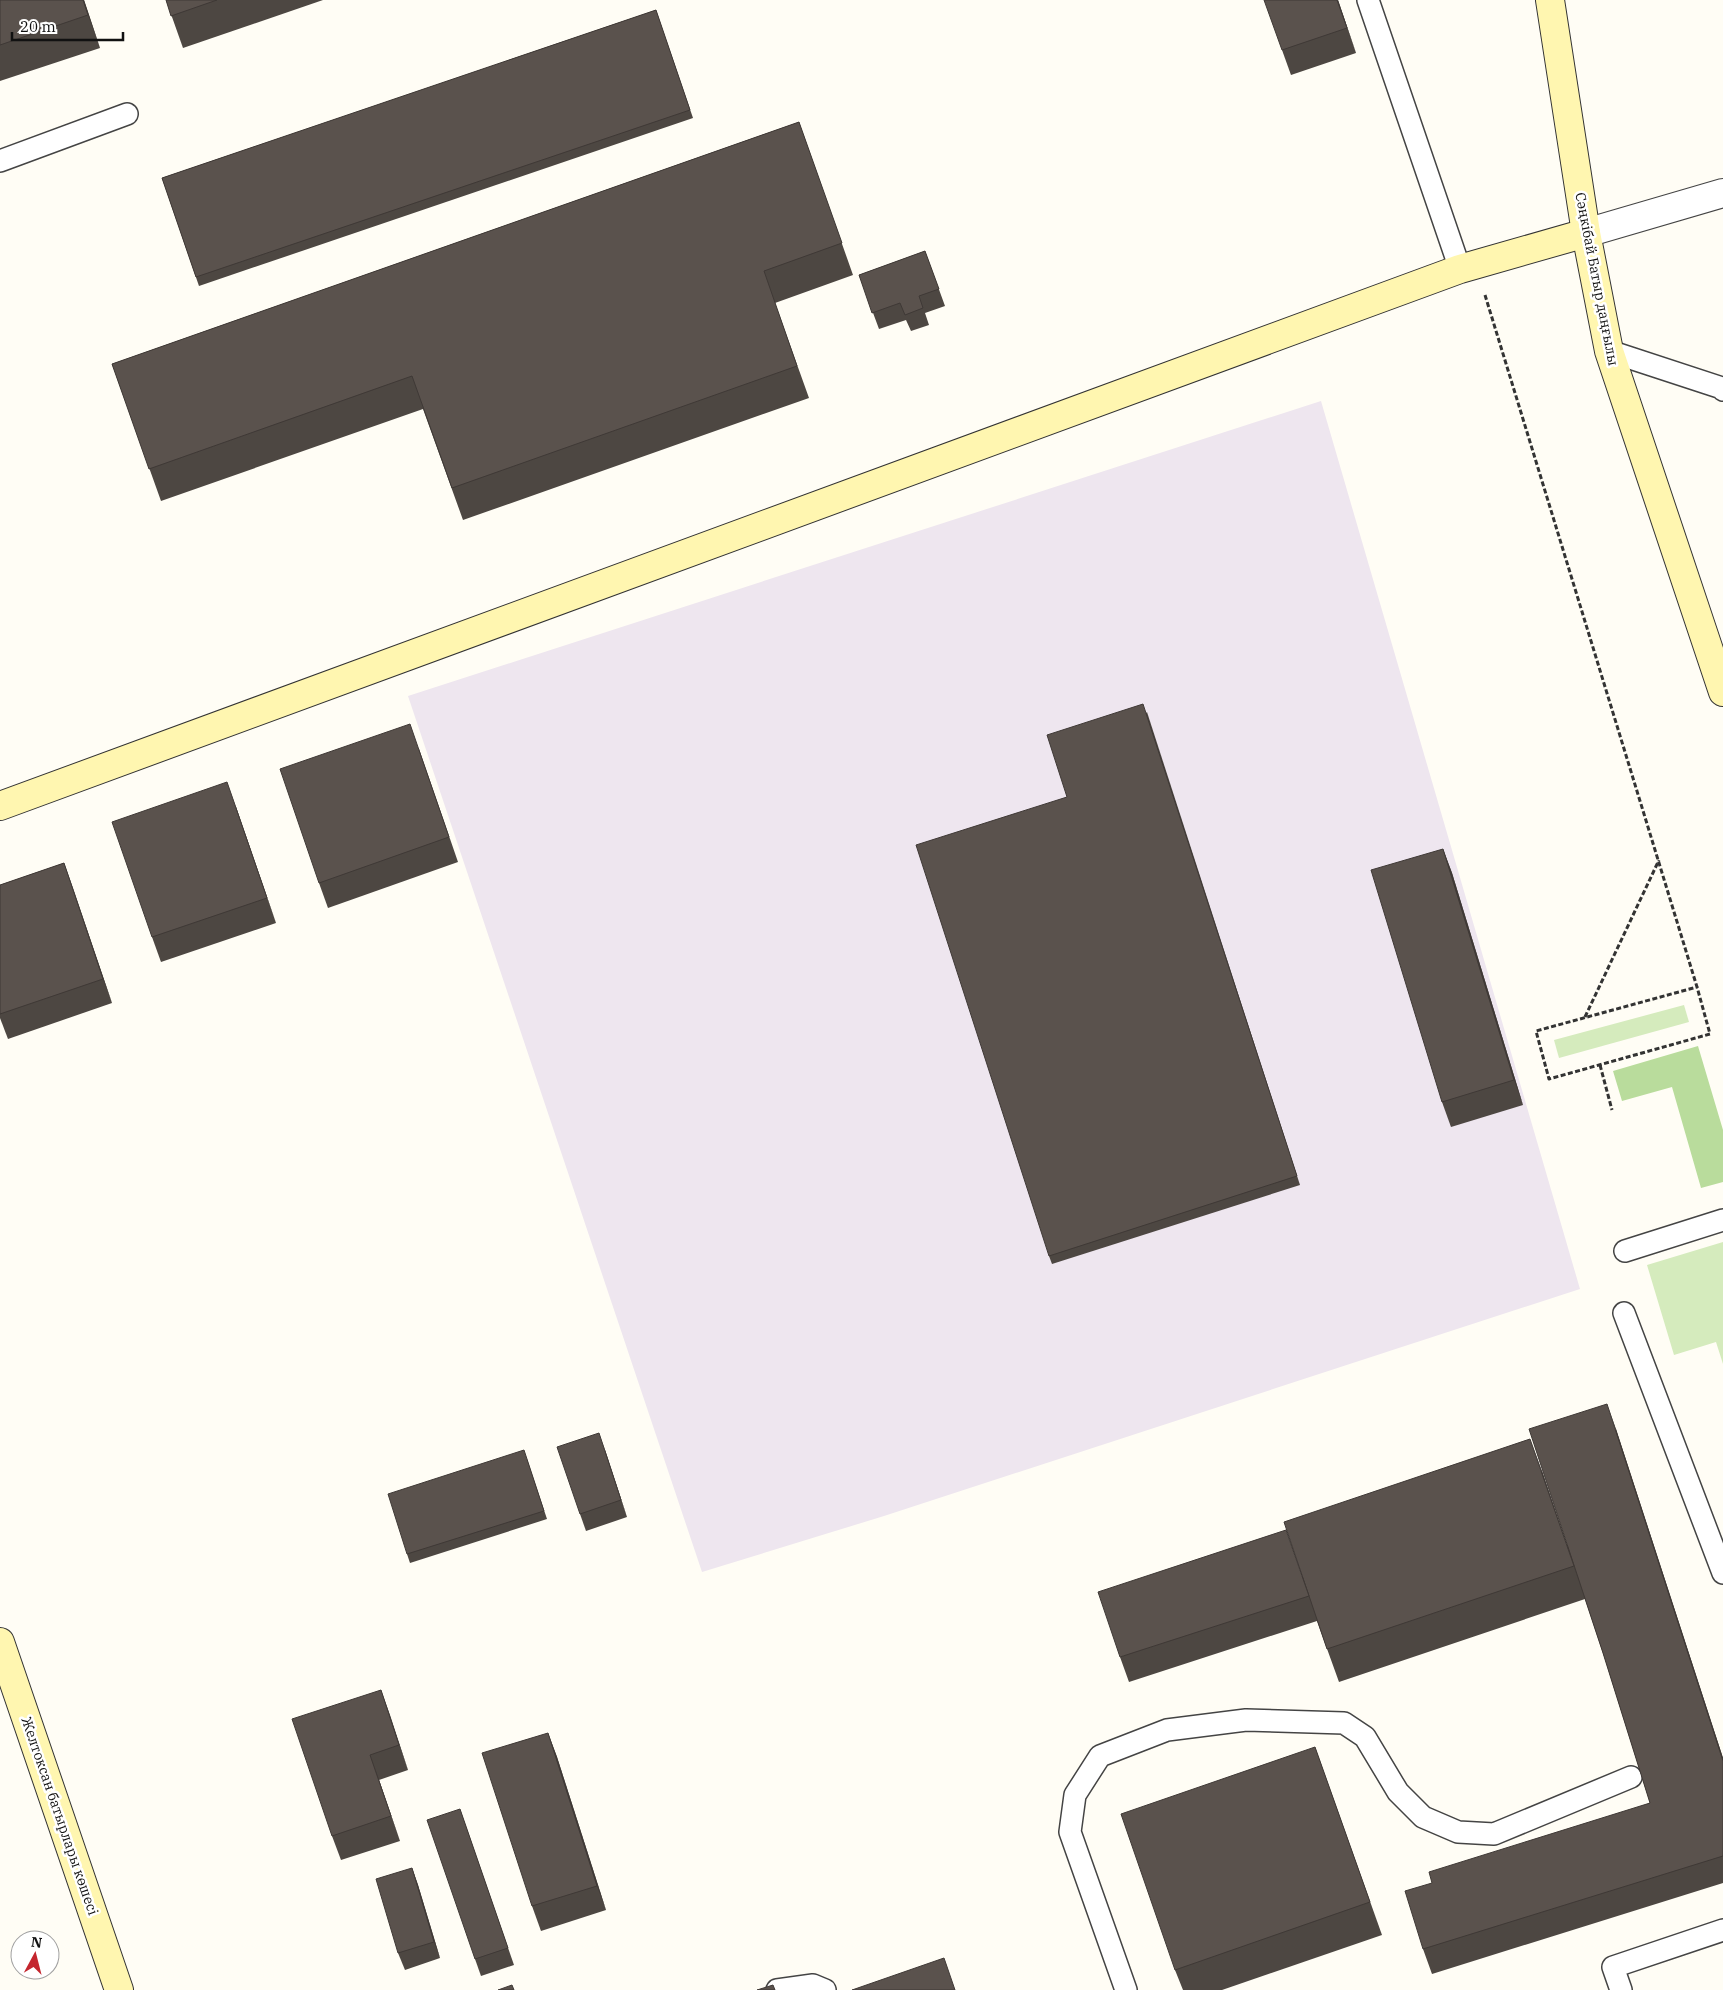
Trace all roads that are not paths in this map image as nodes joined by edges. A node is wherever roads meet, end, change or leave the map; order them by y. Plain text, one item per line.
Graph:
1 (1368, 0) edge
2 (1550, 0) edge
3 (127, 114) dead end
4 (0, 161) edge
5 (1723, 194) edge
6 (1586, 233) junction
7 (1468, 267) junction
8 (1609, 351) junction
9 (1723, 390) edge
10 (1723, 692) edge
11 (0, 806) edge
12 (1723, 1220) edge
13 (1625, 1251) dead end
14 (1624, 1313) dead end
15 (1723, 1573) edge
16 (0, 1642) edge
17 (1631, 1777) dead end
18 (1723, 1930) edge
19 (119, 1990) edge
20 (776, 1990) edge
21 (825, 1990) edge
22 (1126, 1990) edge
23 (1621, 1990) edge

1 - 7 lane
2 - 6 street, Сәңкібай Батыр даңғылы
3 - 4 lane
5 - 6 street
6 - 7 street
6 - 8 street, Сәңкібай Батыр даңғылы
7 - 11 street
8 - 9 lane
8 - 10 street, Сәңкібай Батыр даңғылы
12 - 13 lane
14 - 15 lane
16 - 19 street, Желтоксан батырлары көшесі
17 - 22 lane
18 - 23 lane
20 - 21 lane

